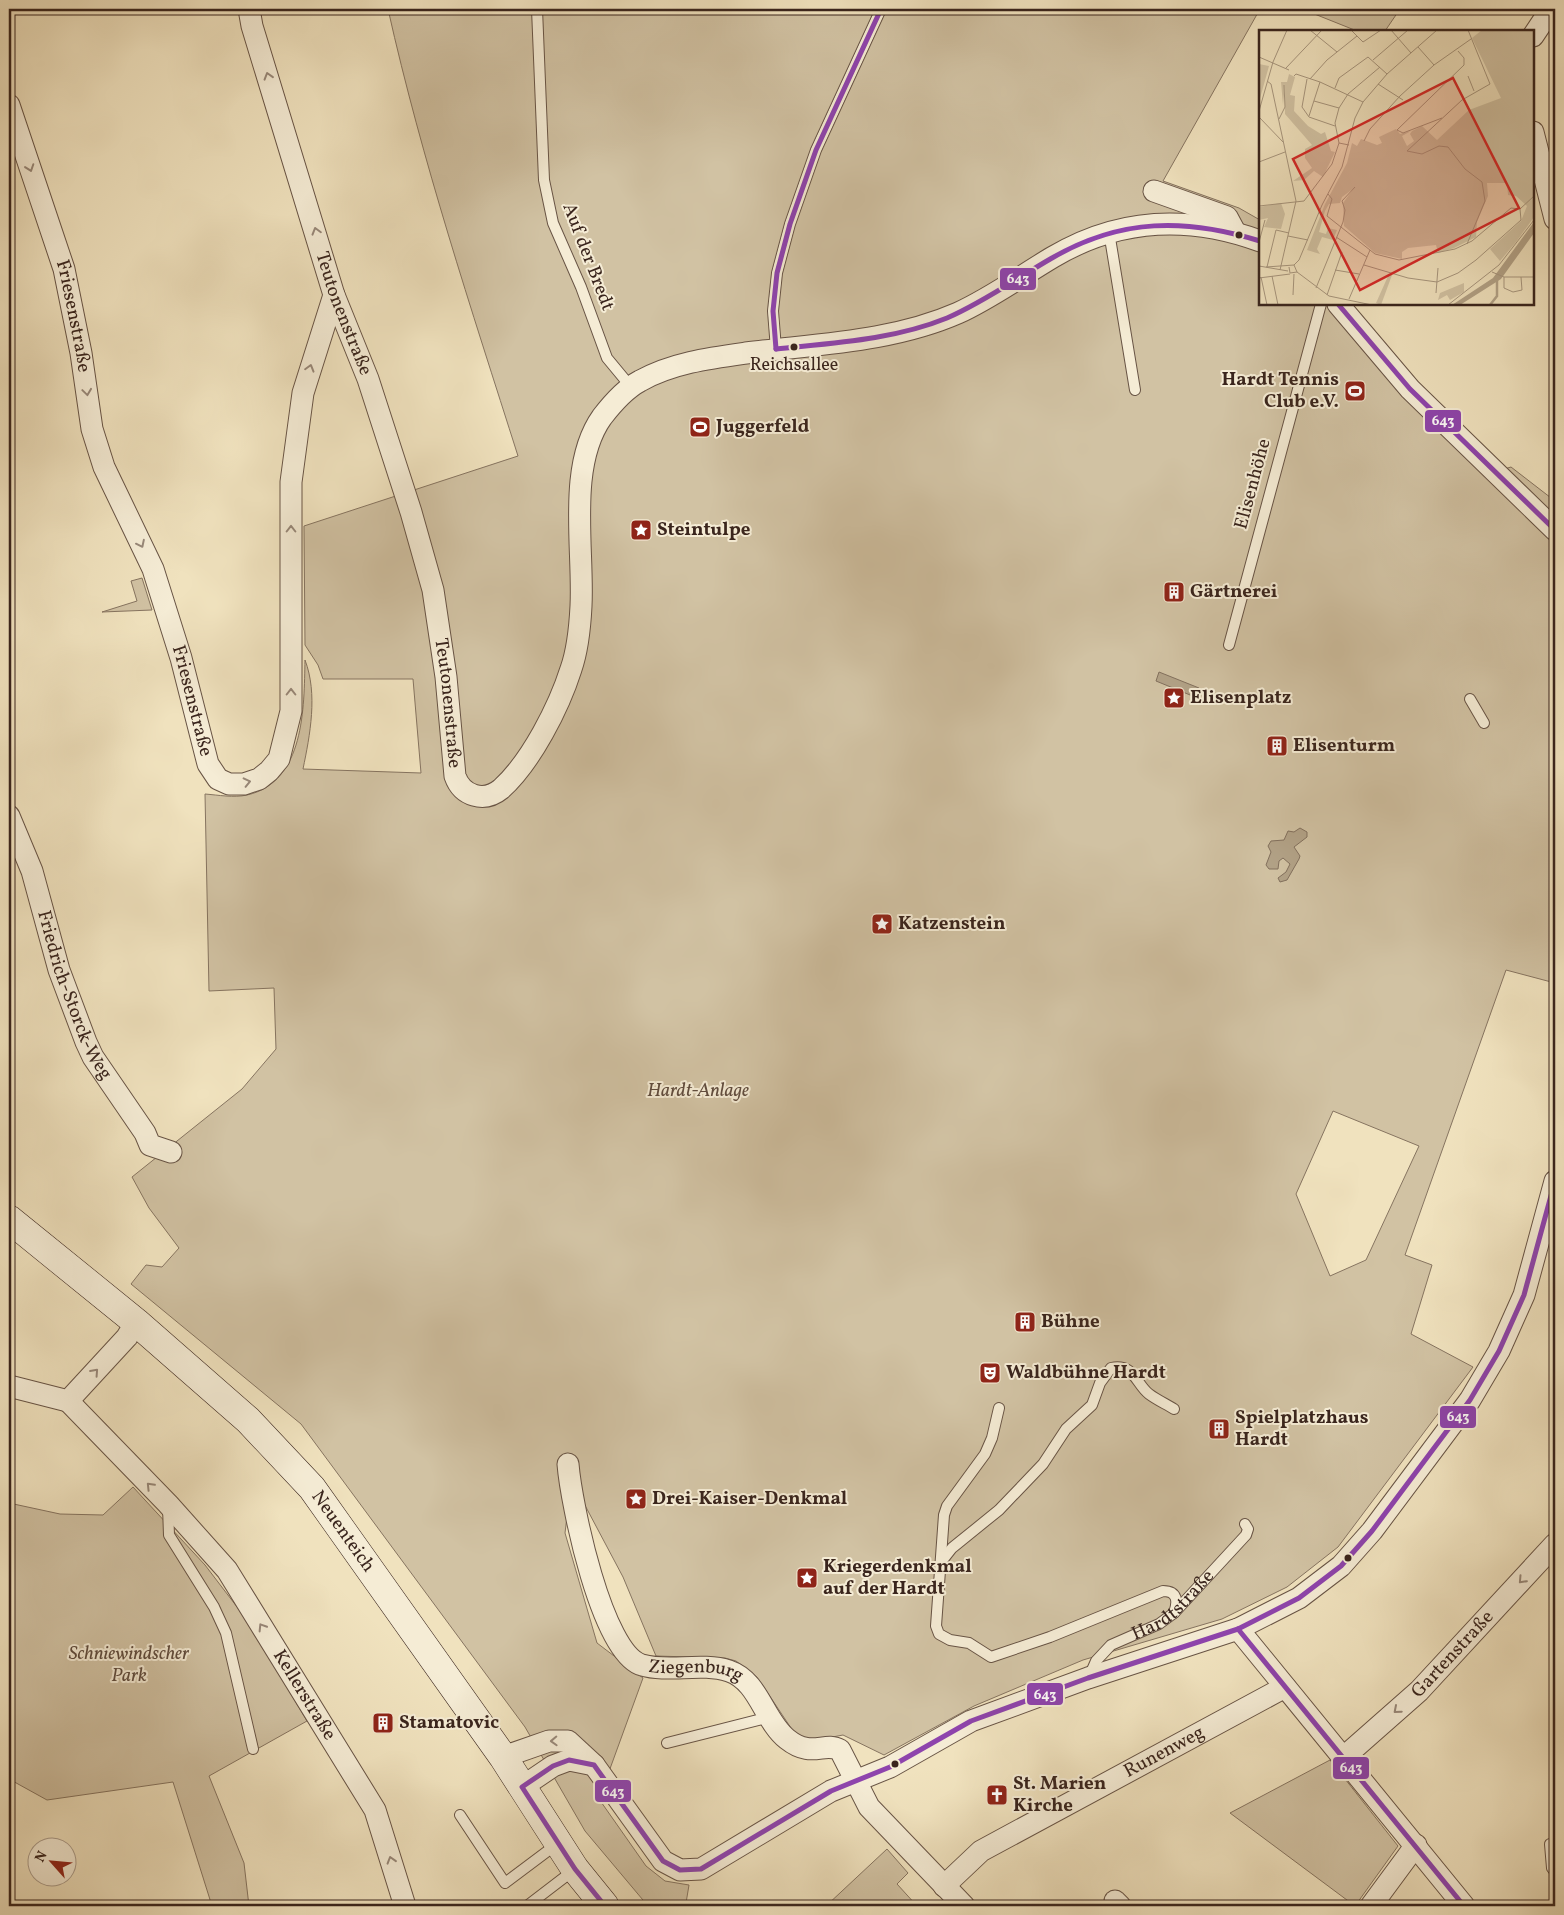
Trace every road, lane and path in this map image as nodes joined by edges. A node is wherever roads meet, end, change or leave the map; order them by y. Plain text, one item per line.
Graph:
1 (249, 9) edge
2 (537, 9) edge
3 (881, 9) edge
4 (1554, 9) edge
5 (1534, 34) edge
6 (9, 105) edge
7 (1534, 136) edge
8 (1154, 191) dead end
9 (1555, 219) edge
10 (1109, 231) junction
11 (1235, 232) junction
12 (1259, 241) edge
13 (334, 295) junction
14 (1321, 305) edge
15 (1339, 305) edge
16 (776, 349) junction
17 (631, 387) junction
18 (1135, 390) dead end
19 (1555, 530) edge
20 (1229, 646) dead end
21 (1470, 699) dead end
22 (1484, 723) dead end
23 (9, 816) edge
24 (171, 1152) dead end
25 (1555, 1181) edge
26 (9, 1218) edge
27 (136, 1322) junction
28 (9, 1386) edge
29 (68, 1401) junction
30 (999, 1408) dead end
31 (1174, 1409) dead end
32 (568, 1464) dead end
33 (168, 1504) junction
34 (1245, 1524) dead end
35 (1555, 1544) edge
36 (941, 1563) junction
37 (1174, 1614) junction
38 (1238, 1629) junction
39 (1088, 1678) junction
40 (1285, 1687) junction
41 (770, 1717) junction
42 (667, 1743) dead end
43 (253, 1749) dead end
44 (502, 1757) junction
45 (1343, 1758) junction
46 (594, 1765) junction
47 (855, 1780) junction
48 (522, 1787) junction
49 (460, 1815) dead end
50 (558, 1844) junction
51 (1550, 1844) dead end
52 (1416, 1845) junction
53 (575, 1869) junction
54 (1555, 1872) edge
55 (944, 1886) junction
56 (405, 1906) edge
57 (527, 1906) edge
58 (606, 1906) edge
59 (964, 1906) edge
60 (1370, 1906) edge
61 (1464, 1906) edge

13 -> 1 street, Teutonenstraße
2 - 17 lane, Auf der Bredt
3 - 16 lane
4 - 5 street
6 -> 13 street, Friesenstraße
7 - 9 street
8 - 11 street
10 - 11 street, Teutonenstraße
10 - 16 street, Teutonenstraße
10 - 18 lane
11 - 12 street, Teutonenstraße
13 - 17 street, Teutonenstraße
14 - 20 lane, Elisenhöhe
15 - 19 street
16 - 17 street, Teutonenstraße
21 - 22 lane
23 - 24 street, Friedrich-Storck-Weg
25 - 38 street, Hardtstraße
26 - 27 street, Neuenteich
29 -> 27 street
27 - 44 street, Neuenteich
28 - 29 street
33 -> 29 street, Kellerstraße
30 - 36 lane
31 - 36 lane
32 - 41 street, Ziegenburg
33 - 43 lane
56 -> 33 street, Kellerstraße
34 - 37 lane, Hardtstraße
35 -> 45 street, Gartenstraße
36 - 37 lane
37 - 39 lane, Hardtstraße
38 - 39 street, Hardtstraße
38 - 40 street
39 - 47 street, Hardtstraße
40 - 45 street
40 - 55 street, Runenweg
41 - 42 lane
41 - 47 street, Ziegenburg
46 -> 44 street, Hardtstraße
44 - 48 street, Neuenteich
45 - 52 street
46 - 47 street, Hardtstraße
46 - 48 street
47 - 55 street
48 - 50 street, Neuenteich
49 - 50 lane
50 - 53 street, Neuenteich
51 - 54 lane
52 - 60 street
52 - 61 street
53 - 57 lane
53 - 58 street, Neuenteich
55 - 59 street

